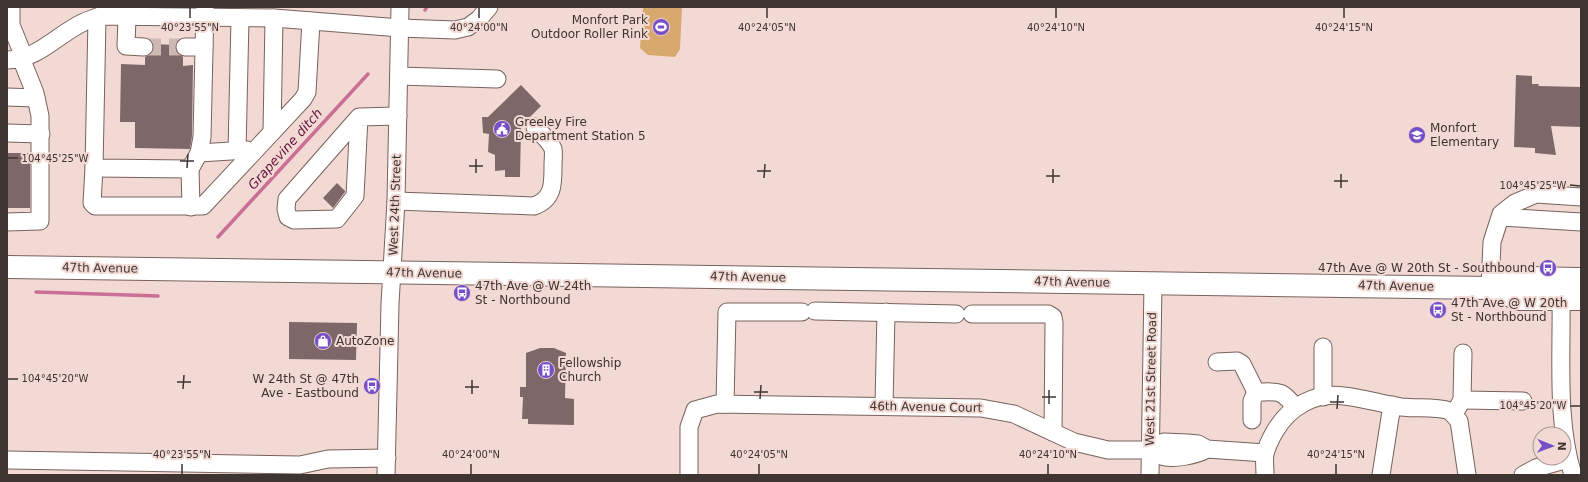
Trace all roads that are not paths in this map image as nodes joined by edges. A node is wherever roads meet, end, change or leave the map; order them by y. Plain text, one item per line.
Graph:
1 (11, 7) edge
2 (400, 7) edge
3 (489, 7) edge
4 (205, 12) edge
5 (119, 13) edge
6 (97, 18) junction
7 (240, 18) junction
8 (274, 18) junction
9 (311, 21) junction
10 (400, 28) junction
11 (144, 47) tunnel mouth
12 (185, 47) tunnel mouth
13 (204, 47) junction
14 (17, 58) edge
15 (398, 76) junction
16 (497, 78) dead end
17 (7, 97) edge
18 (36, 98) junction
19 (398, 116) junction
20 (359, 117) junction
21 (535, 127) dead end
22 (272, 132) junction
23 (7, 133) edge
24 (41, 134) junction
25 (256, 150) junction
26 (237, 151) junction
27 (199, 153) junction
28 (94, 168) junction
29 (190, 169) junction
30 (1581, 197) edge
31 (396, 201) junction
32 (191, 207) junction
33 (7, 212) edge
34 (40, 212) junction
35 (1500, 217) junction
36 (7, 222) edge
37 (1581, 222) edge
38 (7, 267) edge
39 (393, 272) junction
40 (1581, 279) edge
41 (1153, 283) junction
42 (1490, 288) junction
43 (1571, 299) edge
44 (886, 312) junction
45 (1323, 347) dead end
46 (1463, 353) dead end
47 (1217, 362) dead end
48 (1256, 392) junction
49 (1323, 397) junction
50 (1523, 401) dead end
51 (725, 404) junction
52 (1392, 405) junction
53 (884, 406) junction
54 (1296, 407) junction
55 (1458, 407) junction
56 (1252, 420) dead end
57 (1053, 432) junction
58 (1150, 450) junction
59 (1265, 453) junction
60 (7, 460) edge
61 (386, 467) edge
62 (1571, 468) edge
63 (689, 475) edge
64 (1150, 475) edge
65 (1264, 475) edge
66 (1381, 475) edge
67 (1467, 475) edge
68 (1523, 475) edge

1 - 14 street
2 - 10 street, West 24th Street
3 - 10 street
4 - 5 street
4 - 7 street
4 - 13 street
5 - 6 street
5 - 11 street
6 - 14 street
6 - 28 street
7 - 8 street
7 - 26 street
8 - 9 street
8 - 22 street
9 - 10 street
9 - 22 street
10 - 15 street, West 24th Street
12 - 13 street
13 - 27 street
14 - 18 street
15 - 16 street
15 - 19 street, West 24th Street
17 - 18 street
18 - 24 street
19 - 20 street
19 - 31 street, West 24th Street
20 - 20 street
21 - 31 street
22 - 25 street
23 - 24 street
24 - 34 street
25 - 26 street
25 - 32 street
26 - 27 street
27 - 29 street
28 - 29 street
28 - 32 street
29 - 32 street
30 - 35 street
31 - 39 street, West 24th Street
33 - 34 street
34 - 36 street
35 - 37 street
35 - 42 street
38 - 39 main road, 47th Avenue
39 - 41 main road, 47th Avenue
39 - 61 street, West 24th Street
40 - 42 main road, 47th Avenue
41 - 42 main road, 47th Avenue
41 - 58 street, West 21st Street Road
42 - 43 main road, 47th Avenue
43 - 62 street
44 - 51 street
44 - 53 street
44 - 57 street
45 - 49 street
46 - 55 street
47 - 48 street
48 - 54 street
48 - 56 street
49 - 52 street
49 - 54 street
50 - 55 street
51 - 53 street, 46th Avenue Court
51 - 63 street, 46th Avenue Court
52 - 55 street
52 - 66 street
53 - 57 street, 46th Avenue Court
54 - 59 street
55 - 67 street
57 - 58 street, 46th Avenue Court
58 - 59 street, 46th Avenue Court
58 - 64 street, West 21st Street Road
59 - 65 street
60 - 61 street
62 - 68 street

